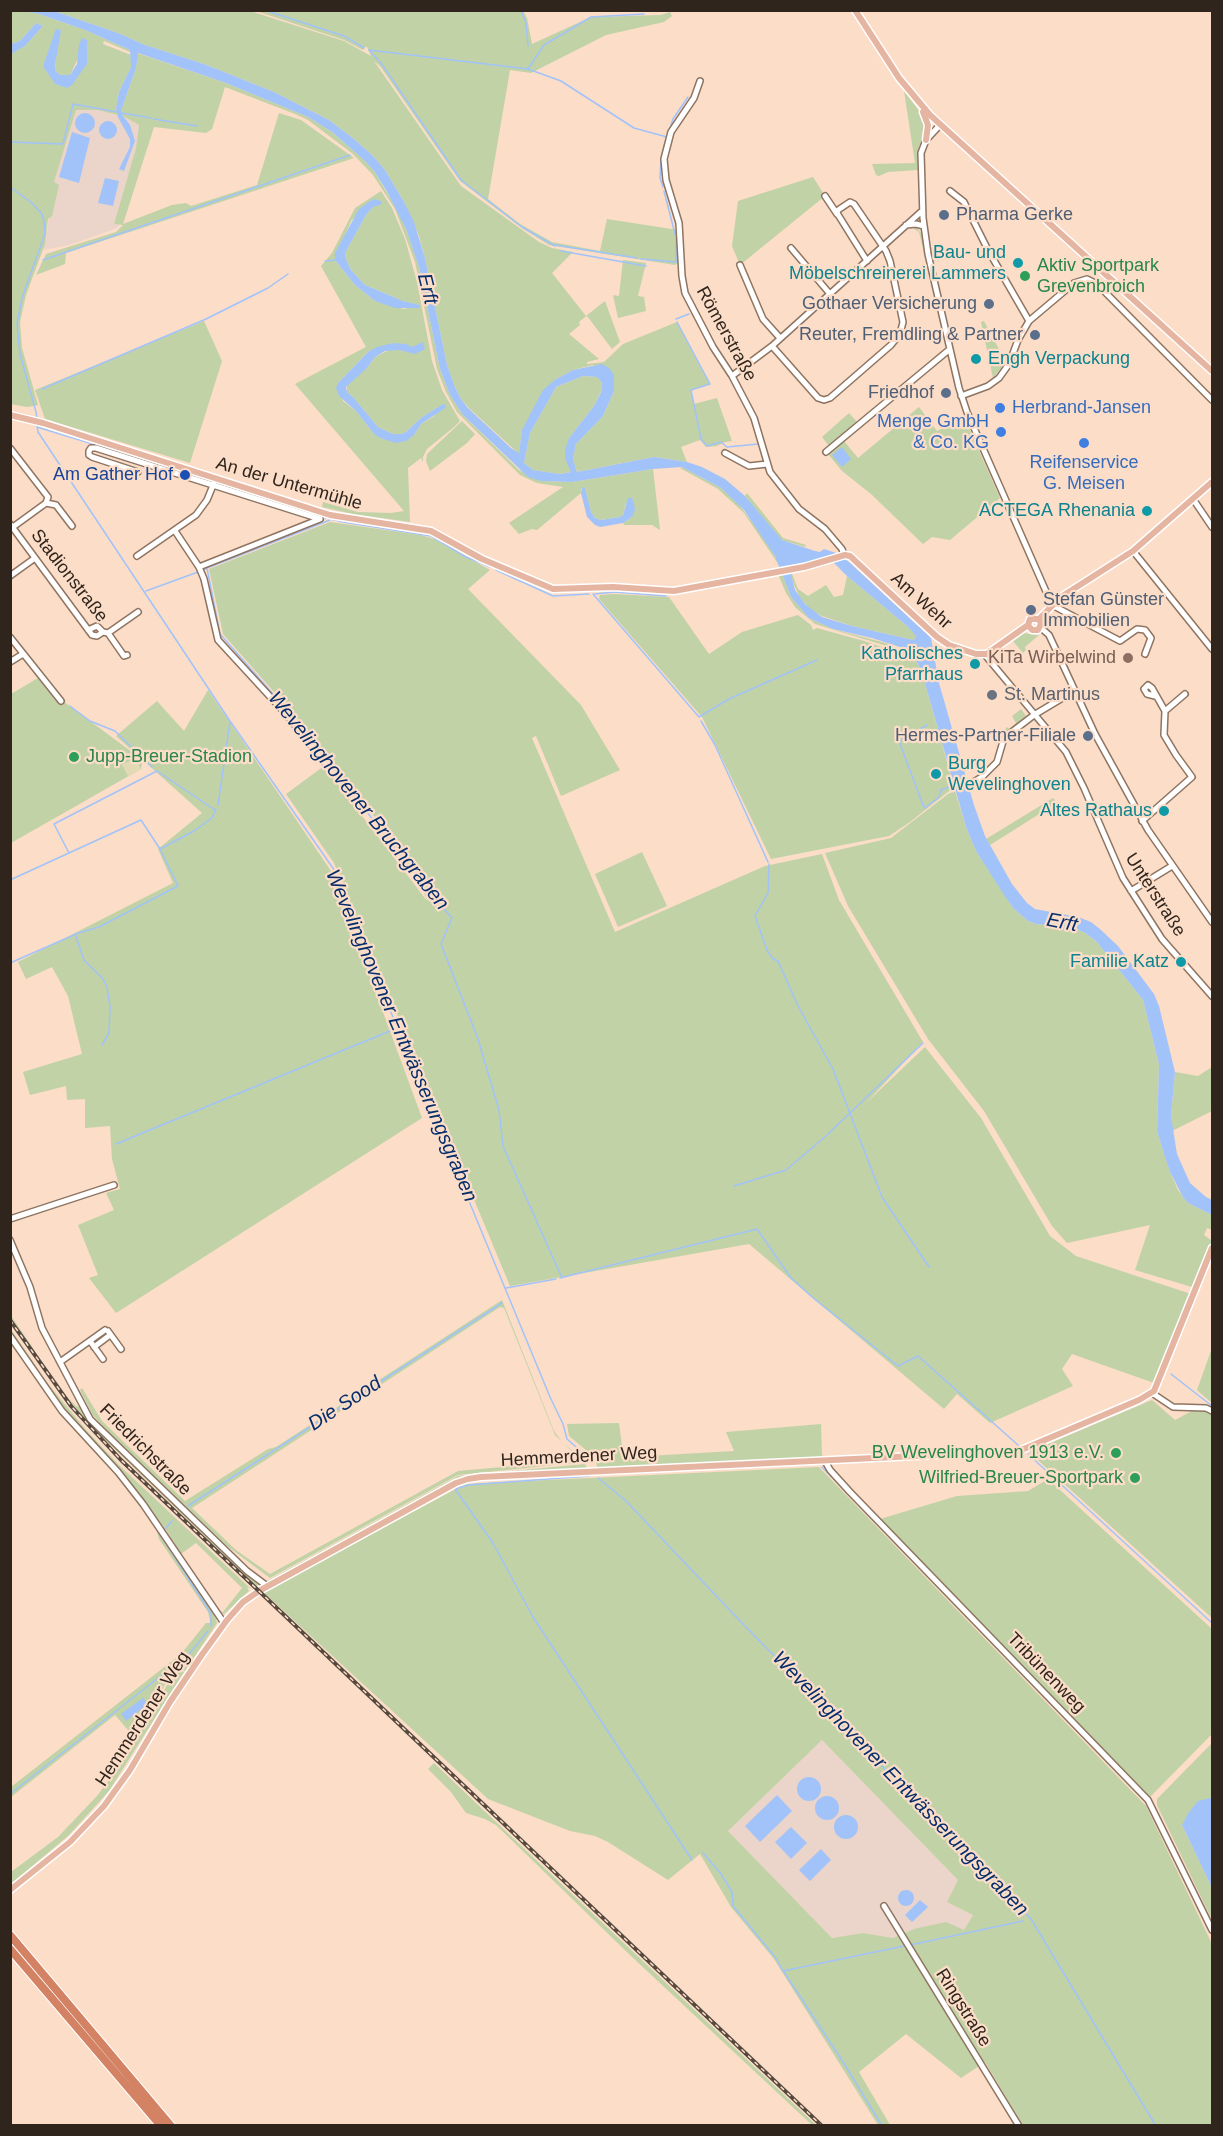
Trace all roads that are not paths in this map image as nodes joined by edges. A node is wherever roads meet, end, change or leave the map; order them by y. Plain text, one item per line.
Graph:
1 (855, 10) edge
2 (700, 81) dead end
3 (921, 106) junction
4 (940, 125) junction
5 (926, 140) junction
6 (950, 191) dead end
7 (825, 196) dead end
8 (922, 210) junction
9 (837, 214) junction
10 (906, 225) junction
11 (924, 226) junction
12 (882, 246) junction
13 (791, 248) dead end
14 (867, 261) junction
15 (740, 265) dead end
16 (830, 294) junction
17 (1029, 321) junction
18 (780, 338) junction
19 (772, 346) junction
20 (950, 349) junction
21 (1212, 371) edge
22 (732, 376) junction
23 (961, 396) junction
24 (1212, 400) edge
25 (10, 415) edge
26 (10, 448) edge
27 (128, 450) junction
28 (826, 452) dead end
29 (725, 453) dead end
30 (127, 458) junction
31 (767, 464) junction
32 (124, 468) junction
33 (138, 472) dead end
34 (215, 478) junction
35 (1212, 482) edge
36 (213, 486) junction
37 (1193, 499) junction
38 (46, 503) junction
39 (326, 514) junction
40 (320, 519) junction
41 (12, 526) edge
42 (72, 526) dead end
43 (1212, 527) edge
44 (823, 528) joint
45 (175, 531) junction
46 (1133, 551) junction
47 (842, 555) junction
48 (137, 556) dead end
49 (35, 558) junction
50 (199, 567) junction
51 (10, 576) edge
52 (1052, 605) junction
53 (138, 612) dead end
54 (1039, 619) junction
55 (1028, 625) junction
56 (1040, 627) junction
57 (106, 632) junction
58 (10, 637) edge
59 (1212, 649) edge
60 (23, 654) junction
61 (1145, 654) dead end
62 (127, 655) dead end
63 (985, 655) junction
64 (10, 663) edge
65 (1074, 691) junction
66 (1185, 694) dead end
67 (1155, 696) dead end
68 (61, 701) dead end
69 (1165, 711) junction
70 (1034, 715) junction
71 (325, 763) dead end
72 (972, 783) dead end
73 (1142, 821) junction
74 (1172, 866) junction
75 (1131, 891) junction
76 (1212, 919) edge
77 (1212, 996) edge
78 (114, 1185) dead end
79 (10, 1220) edge
80 (10, 1240) edge
81 (1212, 1248) edge
82 (10, 1336) edge
83 (92, 1344) junction
84 (121, 1349) dead end
85 (103, 1359) dead end
86 (60, 1362) junction
87 (1152, 1393) junction
88 (1212, 1411) edge
89 (825, 1461) junction
90 (267, 1586) junction
91 (224, 1623) junction
92 (10, 1890) edge
93 (884, 1906) dead end
94 (1212, 1930) edge
95 (10, 1935) edge
96 (10, 1949) edge
97 (161, 2126) edge
98 (171, 2126) edge
99 (1018, 2126) edge

1 - 3 main road
2 - 22 street, Römerstraße
3 - 4 main road
3 - 5 main road
4 - 5 street
4 - 21 main road
5 - 8 street
6 - 17 street
7 - 9 street
8 - 10 street
8 - 11 street
9 - 12 street
9 - 14 street
10 - 11 street
10 - 12 street
11 - 20 street
12 - 14 street
12 - 19 street
13 - 16 street
14 - 16 street
15 - 18 street
16 - 18 street
17 - 23 street
17 - 24 street
18 - 19 street
19 - 22 street
20 - 23 street
20 - 28 street
22 - 31 street, Römerstraße
23 - 52 street
25 - 27 main road, An der Untermühle
26 - 38 street
27 - 30 street
27 - 34 main road, An der Untermühle
29 - 31 street
30 - 32 street
30 - 32 street
30 - 36 street
31 - 44 street, Römerstraße
32 - 33 street
34 - 36 street
34 - 39 main road, An der Untermühle
35 - 37 main road
36 - 40 street
36 - 45 street
37 - 43 street
37 - 46 main road
38 - 41 street
38 - 42 street
39 - 40 street
39 - 47 main road, An der Untermühle
40 - 50 street
41 - 49 street, Stadionstraße
44 - 47 street, Am Wehr
45 - 48 street
45 - 50 street
46 - 52 main road
46 - 59 street
47 - 63 main road, Am Wehr
49 - 51 street
49 - 57 street, Stadionstraße
50 - 71 street
52 - 54 main road
52 - 61 street
53 - 57 street
54 - 55 main road
54 - 56 main road
55 - 56 main road
55 - 63 main road
56 - 65 street
57 - 62 street
58 - 60 street
60 - 64 street
60 - 68 street
63 - 70 street, Unterstraße
65 - 70 street
65 - 73 street
66 - 69 street
67 - 69 street
69 - 73 street
70 - 72 street
70 - 75 street, Unterstraße
73 - 74 street
74 - 75 street
74 - 76 street
75 - 77 street, Unterstraße
78 - 79 street
80 - 86 street, Friedrichstraße
81 - 87 main road
82 - 91 street
83 - 84 street
83 - 85 street
83 - 86 street
86 - 90 street, Friedrichstraße
87 - 88 street
87 - 89 main road, Hemmerdener Weg
89 - 90 main road, Hemmerdener Weg
89 - 94 street, Tribünenweg
90 - 91 main road, Hemmerdener Weg
91 - 92 main road, Hemmerdener Weg
93 - 99 street, Ringstraße
95 - 98 highway
96 - 97 highway

